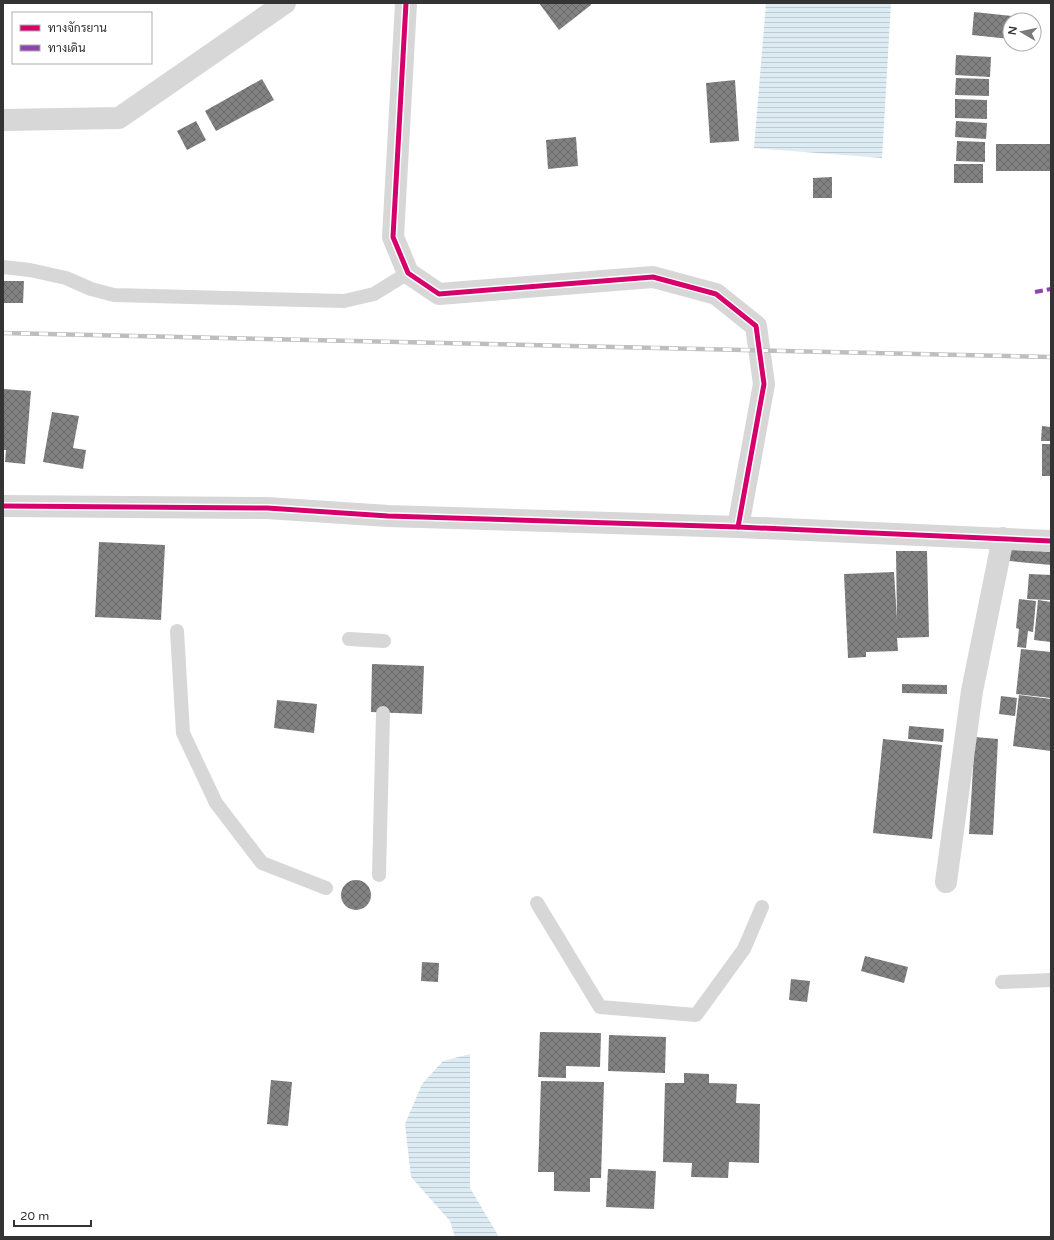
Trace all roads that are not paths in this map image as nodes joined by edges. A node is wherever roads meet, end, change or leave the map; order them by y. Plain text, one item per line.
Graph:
1 (286, 3) edge
2 (406, 3) edge
3 (3, 120) edge
4 (3, 267) edge
5 (408, 273) junction
6 (3, 506) edge
7 (738, 527) junction
8 (1002, 538) junction
9 (1051, 541) edge
10 (177, 631) dead end
11 (349, 638) dead end
12 (384, 641) dead end
13 (383, 713) dead end
14 (379, 875) dead end
15 (946, 882) dead end
16 (326, 888) dead end
17 (537, 903) dead end
18 (762, 907) dead end
19 (1051, 980) edge
20 (1002, 982) dead end

1 - 3 street
2 - 5 street
4 - 5 lane
5 - 7 street
6 - 7 street
7 - 8 street
8 - 9 street
8 - 15 street
10 - 16 lane
11 - 12 lane
13 - 14 lane
17 - 18 lane
19 - 20 lane

